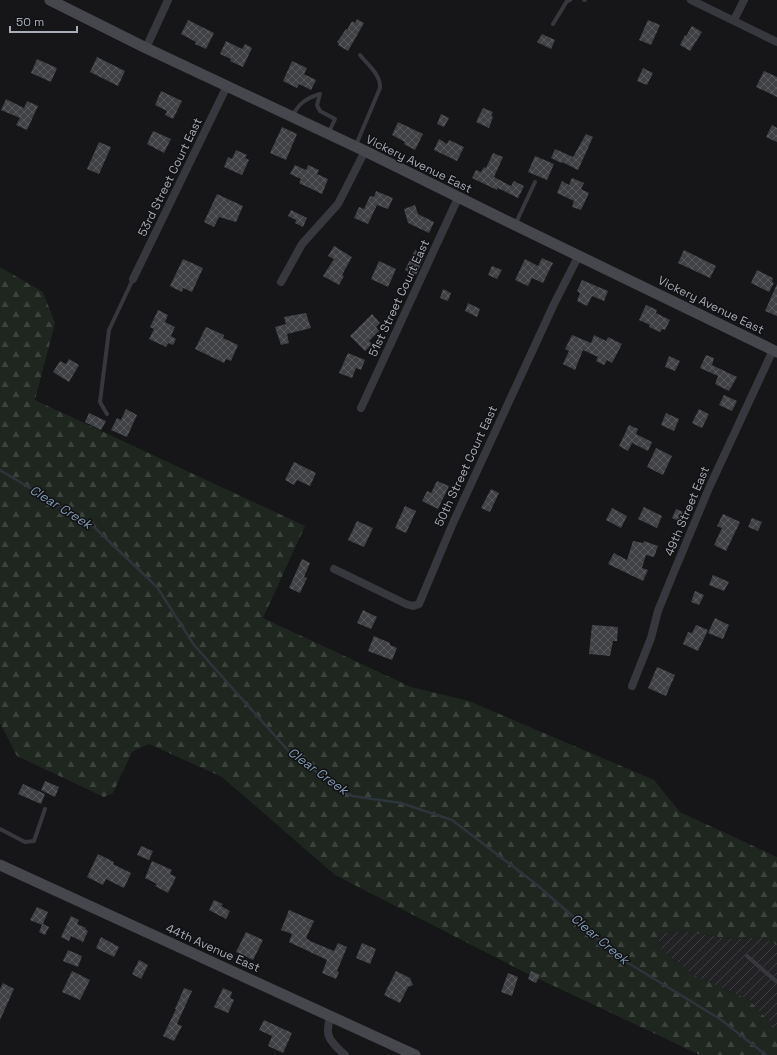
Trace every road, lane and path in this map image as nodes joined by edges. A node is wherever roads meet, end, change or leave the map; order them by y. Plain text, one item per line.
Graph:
1 (50, 0) edge
2 (168, 0) edge
3 (570, 0) edge
4 (691, 0) edge
5 (744, 0) edge
6 (734, 20) junction
7 (553, 24) dead end
8 (777, 42) edge
9 (146, 48) junction
10 (360, 55) dead end
11 (227, 86) junction
12 (292, 117) junction
13 (328, 134) junction
14 (360, 149) junction
15 (535, 182) dead end
16 (458, 198) junction
17 (515, 226) junction
18 (579, 255) junction
19 (133, 279) joint
20 (281, 282) dead end
21 (775, 351) edge
22 (361, 408) dead end
23 (107, 414) dead end
24 (334, 569) dead end
25 (632, 686) dead end
26 (45, 809) dead end
27 (0, 829) edge
28 (0, 864) edge
29 (747, 956) dead end
30 (777, 982) edge
31 (331, 1016) junction
32 (345, 1055) edge
33 (415, 1055) edge

1 - 9 street, Vickery Avenue East
2 - 9 street
3 - 7 lane
4 - 6 street
5 - 6 street
6 - 8 street
9 - 11 street, Vickery Avenue East
10 - 14 lane
11 - 12 street, Vickery Avenue East
11 - 19 street, 53rd Street Court East
12 - 13 street, Vickery Avenue East
12 - 13 lane
13 - 14 street, Vickery Avenue East
14 - 16 street, Vickery Avenue East
14 - 20 street
15 - 17 lane
16 - 17 street, Vickery Avenue East
16 - 22 street, 51st Street Court East
17 - 18 street, Vickery Avenue East
18 - 21 street, Vickery Avenue East
18 - 24 street, 50th Street Court East
19 - 23 lane
21 - 25 street, 49th Street East
26 - 27 lane
28 - 31 street, 44th Avenue East
29 - 30 lane
31 - 32 street
31 - 33 street, 44th Avenue East

